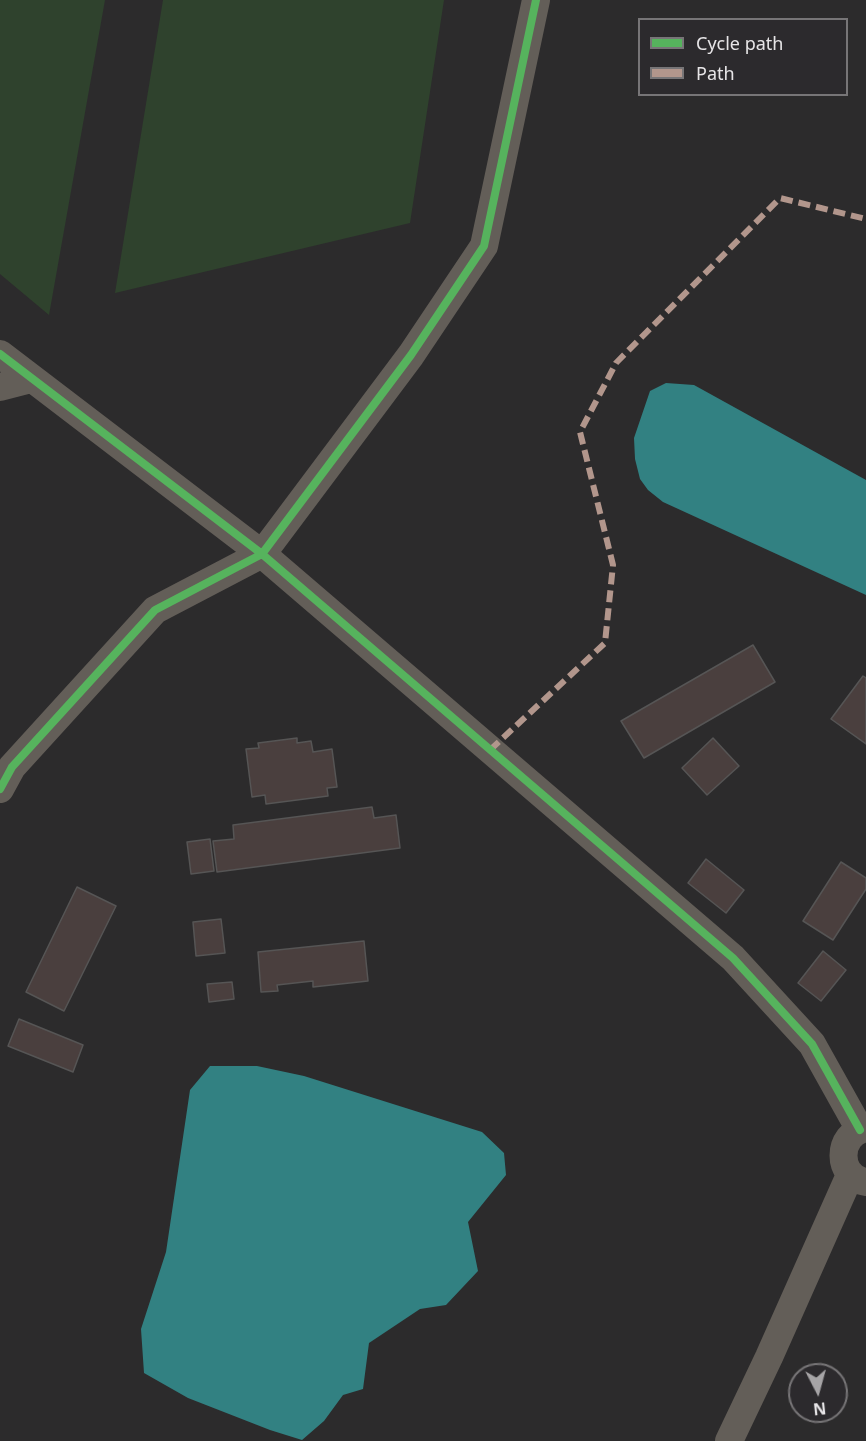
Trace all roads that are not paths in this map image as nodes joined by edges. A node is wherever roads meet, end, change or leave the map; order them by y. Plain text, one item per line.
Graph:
1 (536, 0) edge
2 (0, 354) edge
3 (31, 379) junction
4 (0, 387) edge
5 (262, 554) junction
6 (0, 789) edge
7 (863, 1129) edge
8 (858, 1179) edge
9 (729, 1441) edge

1 - 5 street
2 - 3 street
3 - 4 street
3 - 5 street
5 - 6 street
5 - 7 street
7 - 8 street
8 - 9 street

